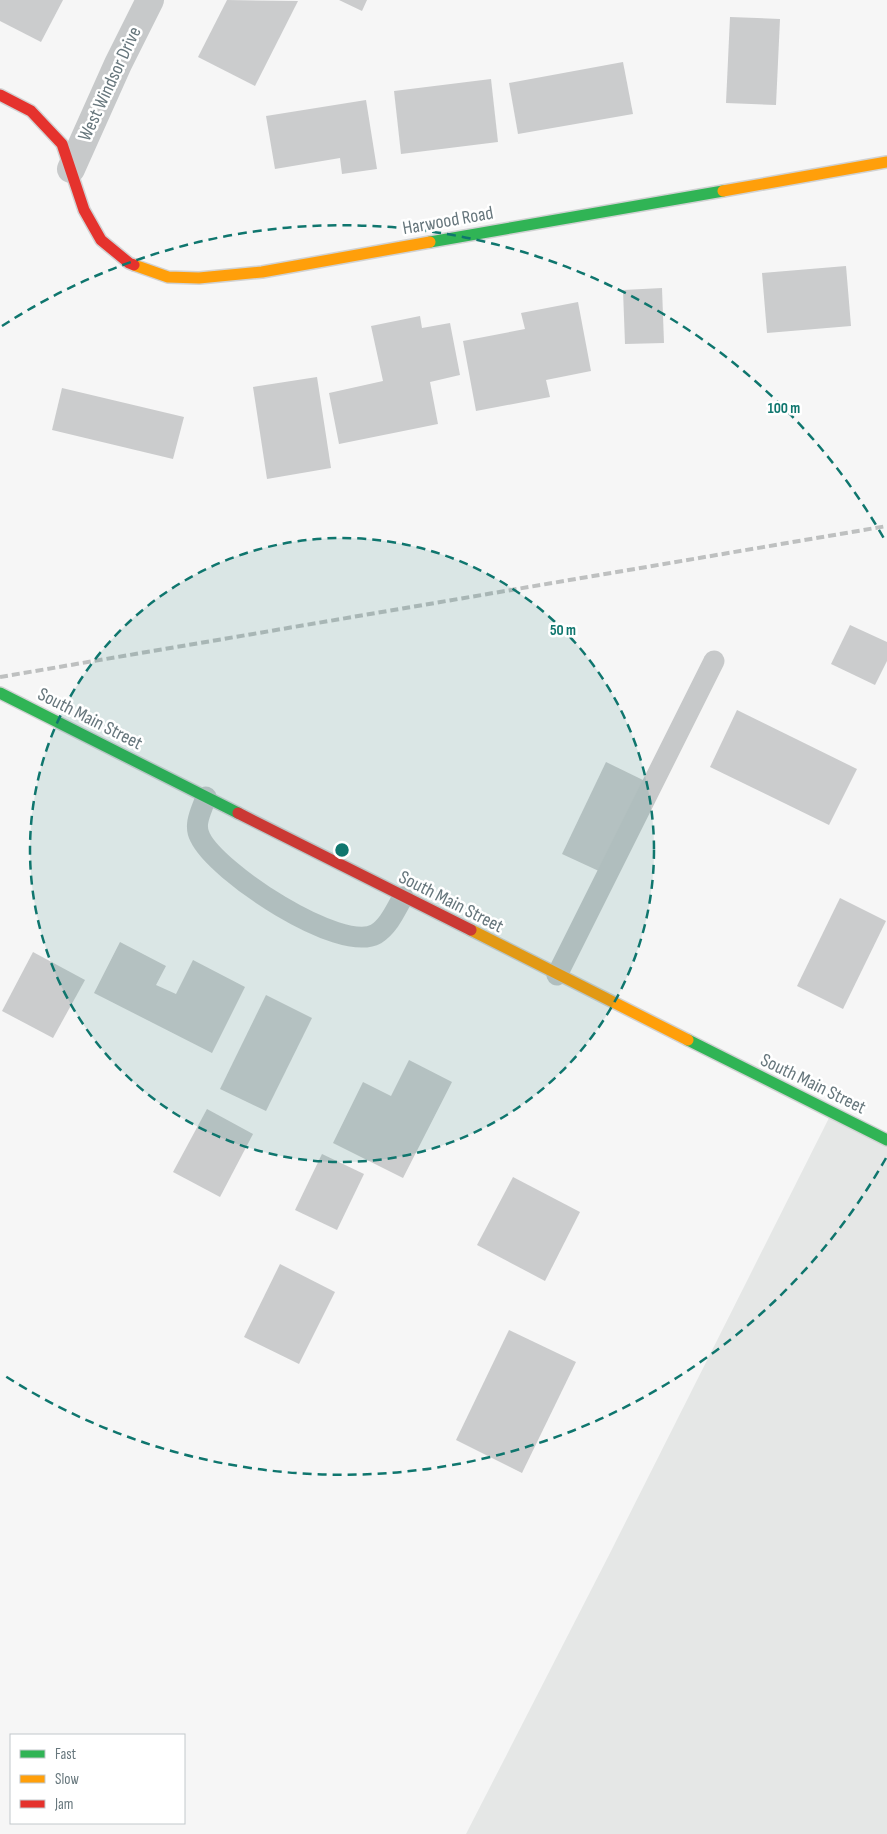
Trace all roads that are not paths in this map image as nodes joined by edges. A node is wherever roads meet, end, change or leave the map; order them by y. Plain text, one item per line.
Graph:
1 (150, 0) edge
2 (0, 95) edge
3 (887, 162) edge
4 (71, 169) junction
5 (714, 661) dead end
6 (0, 693) edge
7 (206, 797) junction
8 (403, 897) junction
9 (557, 975) junction
10 (887, 1140) edge

1 - 4 street, West Windsor Drive
2 - 4 street, Harwood Road
3 - 4 street, Harwood Road
5 - 9 lane
6 - 7 street, South Main Street
7 - 8 street, South Main Street
7 - 8 lane
8 - 9 street, South Main Street
9 - 10 street, South Main Street

